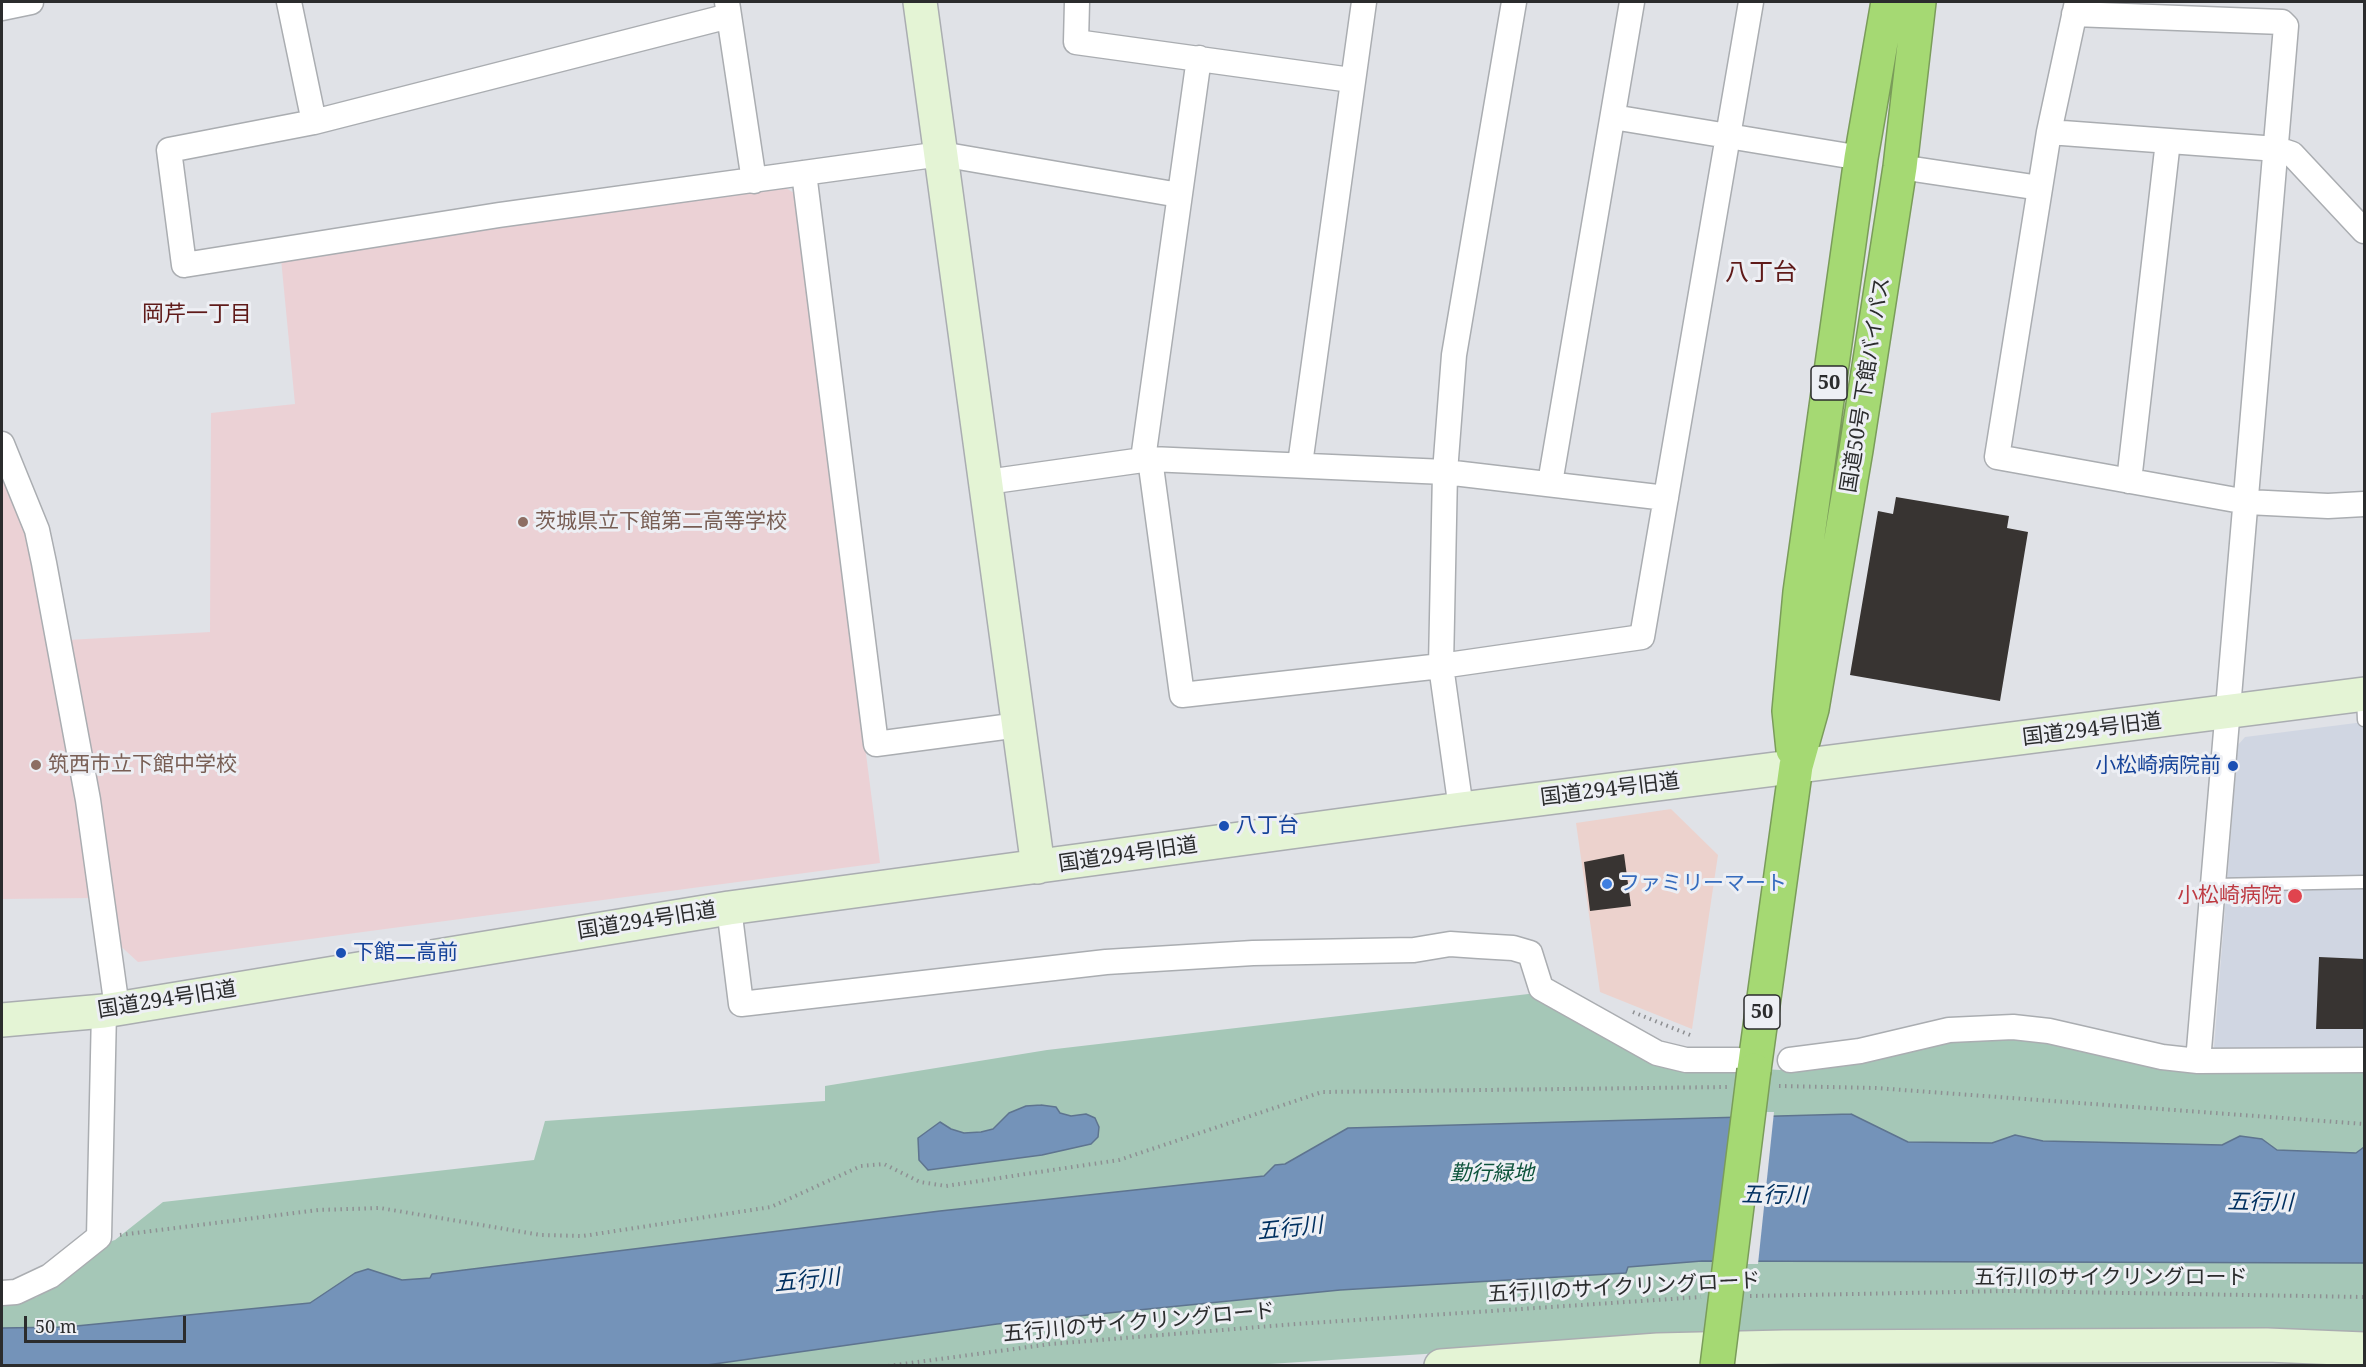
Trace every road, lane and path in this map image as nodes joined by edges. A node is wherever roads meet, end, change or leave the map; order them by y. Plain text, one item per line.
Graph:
1 (31, 2) edge
2 (289, 2) edge
3 (920, 2) edge
4 (1077, 2) edge
5 (1364, 2) edge
6 (1514, 2) edge
7 (1632, 2) edge
8 (1751, 2) edge
9 (1888, 2) edge
10 (1919, 2) edge
11 (2, 8) edge
12 (2075, 8) edge
13 (728, 9) edge
14 (1199, 58) junction
15 (1351, 80) junction
16 (1613, 117) junction
17 (314, 122) junction
18 (2049, 132) junction
19 (1728, 136) junction
20 (2168, 141) junction
21 (2277, 149) junction
22 (941, 154) junction
23 (1861, 158) junction
24 (1900, 167) junction
25 (804, 173) junction
26 (754, 181) junction
27 (2040, 188) junction
28 (1179, 195) junction
29 (2364, 231) edge
30 (3, 450) edge
31 (1146, 459) junction
32 (1300, 464) junction
33 (1445, 472) junction
34 (2129, 481) junction
35 (987, 482) junction
36 (1550, 483) junction
37 (1666, 498) junction
38 (2247, 501) junction
39 (2364, 504) edge
40 (1441, 666) junction
41 (2364, 703) edge
42 (2229, 713) junction
43 (1019, 725) junction
44 (1796, 766) junction
45 (1461, 809) junction
46 (1038, 867) junction
47 (2364, 882) edge
48 (2213, 885) junction
49 (729, 908) junction
50 (111, 1010) junction
51 (2, 1020) edge
52 (1790, 1060) dead end
53 (2364, 1060) edge
54 (2198, 1061) junction
55 (1751, 1076) junction
56 (2364, 1124) edge
57 (99, 1237) junction
58 (2, 1293) edge
59 (1747, 1296) dead end
60 (1711, 1297) dead end
61 (2364, 1297) edge
62 (2364, 1349) edge
63 (1783, 1356) edge
64 (888, 1365) edge
65 (1441, 1365) edge
66 (1718, 1365) edge

1 - 11 street
2 - 17 street
3 - 22 street
4 - 14 street
5 - 15 street
6 - 33 street
7 - 16 street
8 - 19 street
9 - 23 highway, 国道50号 下館バイパス / 50
10 - 24 highway, 国道50号 下館バイパス / 50
12 - 18 street
12 - 21 street
13 - 17 street
13 - 26 street
14 - 15 street
14 - 28 street
15 - 32 street
16 - 19 street
16 - 36 street
17 - 26 street
18 - 20 street
18 - 27 street
19 - 23 street
19 - 37 street
20 - 21 street
20 - 34 street
21 - 29 street
21 - 38 street
22 - 25 street
22 - 28 street
22 - 35 street
23 - 44 highway, 国道50号 下館バイパス / 50
24 - 27 street
24 - 44 highway, 国道50号 下館バイパス / 50
25 - 26 street
25 - 43 street
27 - 34 street
28 - 31 street
30 - 50 street
31 - 32 street
31 - 35 street
31 - 40 street
32 - 33 street
33 - 36 street
33 - 40 street
34 - 38 street
35 - 43 street
36 - 37 street
37 - 40 street
38 - 39 street
38 - 42 street
40 - 45 street
41 - 42 street, 国道294号旧道
42 - 44 street, 国道294号旧道
42 - 48 street
43 - 46 street
44 - 45 street, 国道294号旧道
44 - 55 highway, 国道50号 下館バイパス / 50
45 - 46 street, 国道294号旧道
46 - 49 street, 国道294号旧道
47 - 48 lane
48 - 54 street
49 - 50 street, 国道294号旧道
49 - 55 street
50 - 51 street, 国道294号旧道
50 - 57 street
52 - 54 street
53 - 54 street
55 - 56 path
55 - 57 path
55 - 66 highway, 国道50号 下館バイパス / 50, bridge
57 - 58 street
59 - 61 path, 五行川のサイクリングロード
60 - 64 path, 五行川のサイクリングロード
62 - 63 street
63 - 65 street

